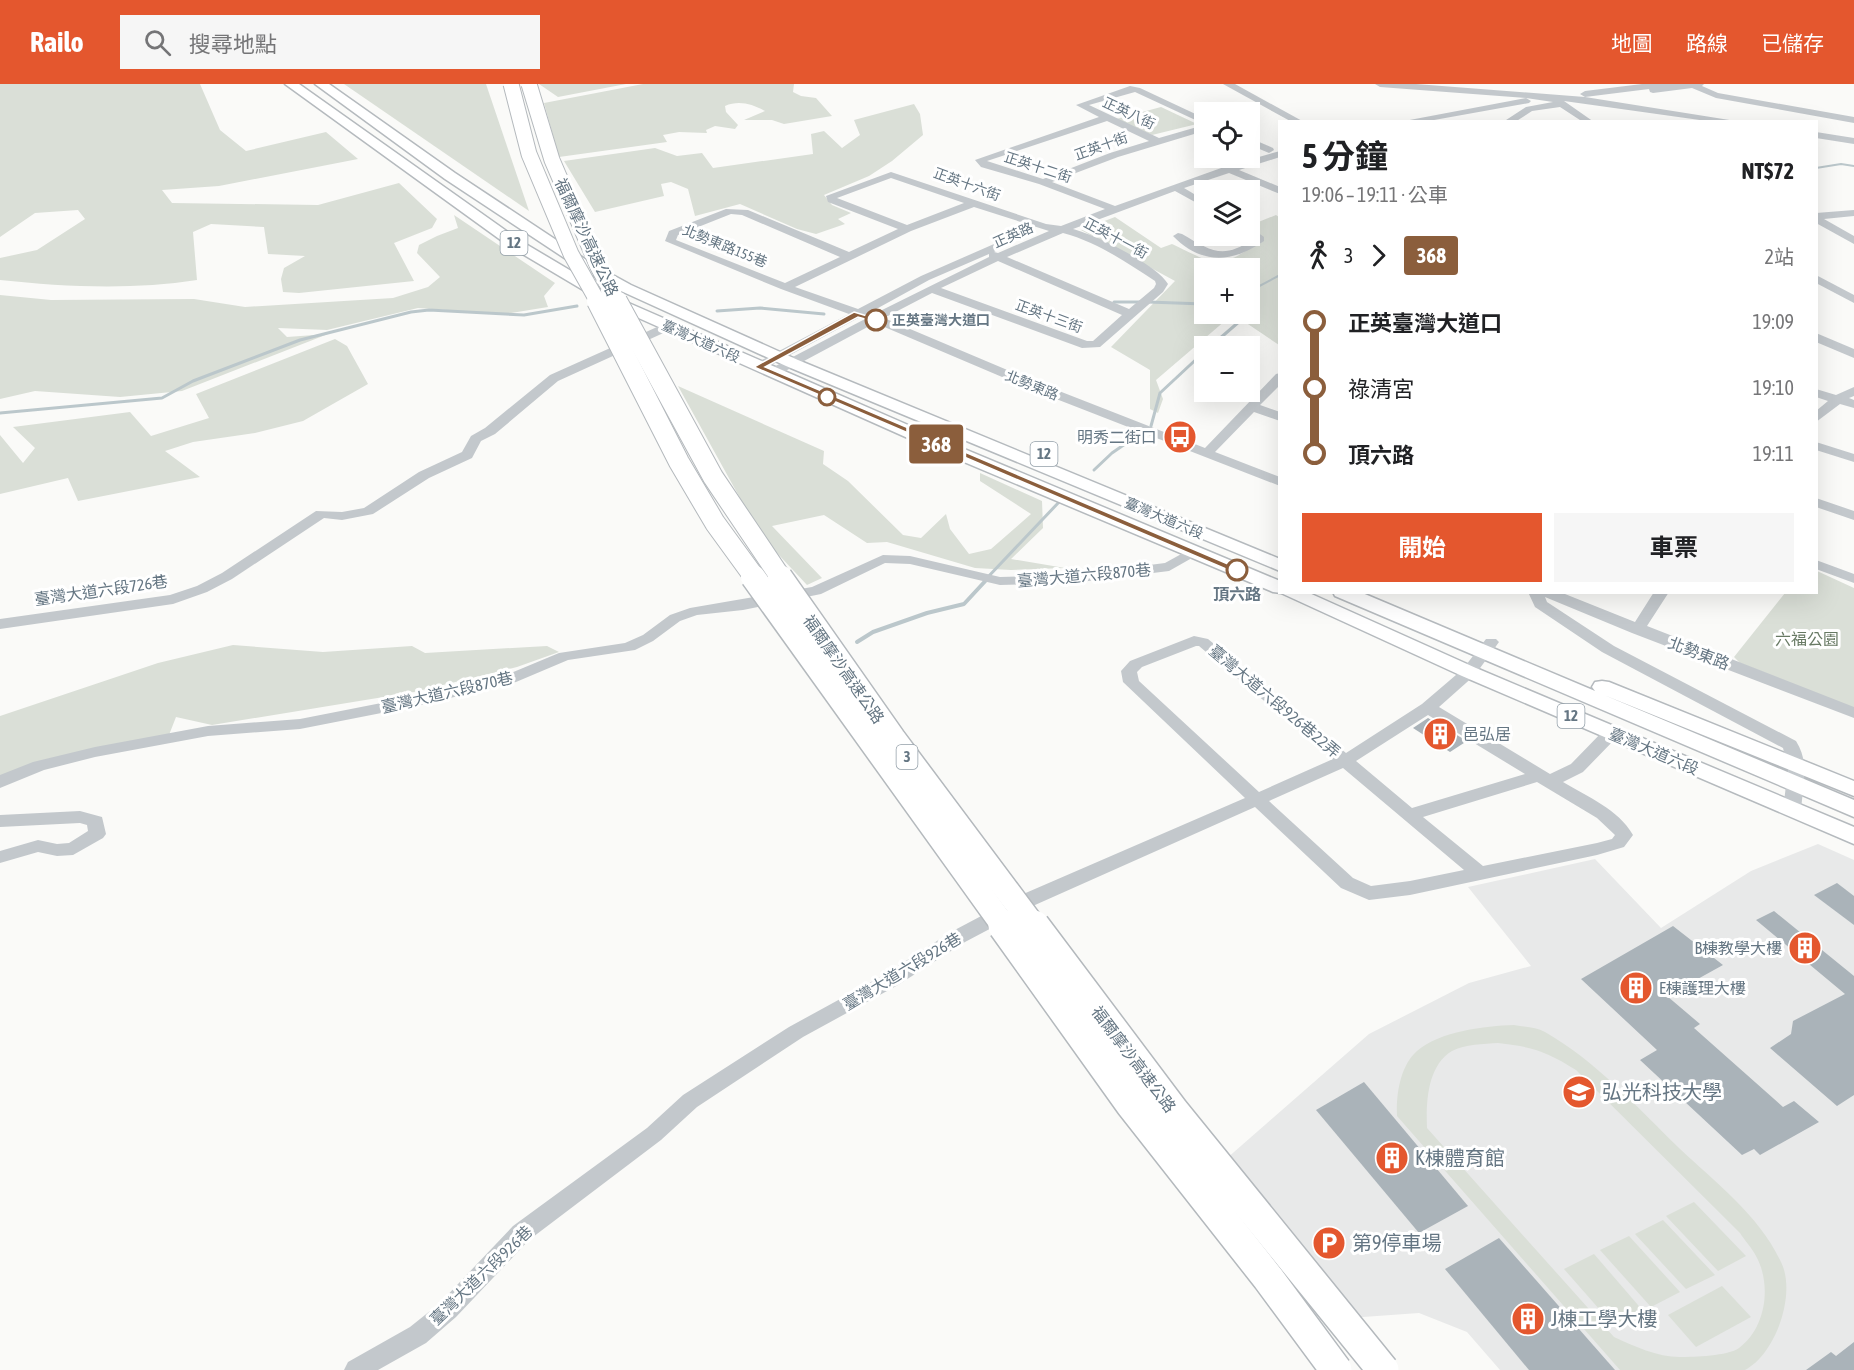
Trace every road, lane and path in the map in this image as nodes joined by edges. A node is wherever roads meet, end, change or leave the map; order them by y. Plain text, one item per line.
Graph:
1 (291, 84) edge
2 (304, 84) edge
3 (321, 84) edge
4 (334, 84) edge
5 (511, 84) edge
6 (529, 84) edge
7 (1228, 84) edge
8 (1380, 84) edge
9 (1601, 84) edge
10 (1664, 84) edge
11 (1692, 84) edge
12 (1700, 84) edge
13 (1411, 85) edge
14 (1617, 93) junction
15 (1585, 100) junction
16 (1557, 101) junction
17 (1644, 107) junction
18 (1194, 116) edge
19 (1107, 118) junction
20 (1296, 120) edge
21 (1418, 120) edge
22 (1450, 120) edge
23 (1510, 120) edge
24 (1587, 120) edge
25 (1666, 120) edge
26 (1725, 120) edge
27 (1854, 120) edge
28 (1194, 131) edge
29 (1818, 135) edge
30 (1156, 141) junction
31 (1854, 141) edge
32 (1260, 145) edge
33 (1277, 152) edge
34 (1260, 155) edge
35 (1210, 168) edge
36 (1225, 168) edge
37 (1230, 170) junction
38 (1043, 182) junction
39 (1177, 188) junction
40 (1278, 190) edge
41 (1194, 198) edge
42 (974, 202) junction
43 (1109, 206) junction
44 (1854, 213) edge
45 (1818, 217) edge
46 (1818, 218) edge
47 (1044, 227) junction
48 (1065, 228) junction
49 (907, 229) junction
50 (1178, 236) dead end
51 (1854, 242) edge
52 (1194, 245) edge
53 (1197, 246) edge
54 (1246, 246) edge
55 (981, 252) junction
56 (848, 256) junction
57 (1000, 257) junction
58 (1818, 279) edge
59 (1854, 286) edge
60 (785, 287) junction
61 (933, 289) junction
62 (1834, 289) junction
63 (1818, 291) edge
64 (1854, 300) edge
65 (857, 314) junction
66 (1130, 314) junction
67 (876, 320) junction
68 (666, 327) junction
69 (1818, 338) edge
70 (1854, 354) edge
71 (782, 361) junction
72 (1278, 379) edge
73 (1854, 391) edge
74 (1818, 394) edge
75 (1838, 399) junction
76 (1854, 404) edge
77 (1250, 406) junction
78 (1278, 416) edge
79 (1818, 416) edge
80 (1818, 447) edge
81 (1207, 453) junction
82 (1854, 458) edge
83 (1278, 481) edge
84 (1818, 503) edge
85 (1854, 516) edge
86 (1278, 550) edge
87 (1194, 551) junction
88 (1818, 565) edge
89 (1278, 566) edge
90 (1278, 578) edge
91 (1854, 579) edge
92 (1278, 587) edge
93 (1296, 594) edge
94 (1316, 594) edge
95 (1346, 594) edge
96 (1379, 594) edge
97 (1536, 594) edge
98 (1550, 594) edge
99 (1661, 594) edge
100 (0, 624) edge
101 (1636, 630) junction
102 (1480, 657) junction
103 (1428, 708) junction
104 (1854, 712) edge
105 (1611, 733) junction
106 (1346, 760) junction
107 (1545, 778) junction
108 (0, 782) edge
109 (1795, 789) junction
110 (1854, 789) edge
111 (1256, 799) junction
112 (1854, 809) edge
113 (1410, 815) junction
114 (0, 821) edge
115 (1854, 821) edge
116 (1854, 836) edge
117 (0, 857) edge
118 (1479, 873) junction
119 (356, 1370) edge
120 (1336, 1370) edge
121 (1383, 1370) edge

1 - 68 main road, 臺灣大道六段 / 12
2 - 71 main road, 臺灣大道六段 / 12
3 - 71 main road, 臺灣大道六段 / 12
4 - 71 main road, 臺灣大道六段 / 12
5 - 120 highway, 福爾摩沙高速公路 / 3, bridge
6 - 121 highway, 福爾摩沙高速公路 / 3, bridge
7 - 20 street
8 - 13 street
9 - 14 street
10 - 14 street
11 - 12 street
11 - 14 street
11 - 27 street
13 - 16 street
14 - 15 street
14 - 16 street
14 - 17 street
15 - 16 street
15 - 17 street
16 - 21 street
16 - 22 street
16 - 23 street
16 - 24 street
17 - 25 street
17 - 26 street
18 - 19 street, 正英八街
19 - 30 street, 正英八街
19 - 38 street, 正英十二街
28 - 30 street, 正英十街
29 - 31 street
30 - 38 street, 正英十街
32 - 33 street
33 - 34 street
33 - 37 street, 正英路
35 - 43 street, 正英路
36 - 37 street
37 - 39 street, 正英路
37 - 40 street
38 - 43 street, 正英十二街
39 - 41 street
39 - 43 street, 正英路
42 - 47 street, 正英十六街
42 - 49 street
42 - 49 street, 正英十六街
43 - 47 street, 正英路
43 - 48 street, 正英路
44 - 45 street
46 - 51 street
47 - 48 street, 正英十一街
47 - 55 street, 正英路
48 - 57 street, 正英路
48 - 66 street, 正英十一街
49 - 56 street
50 - 52 street
53 - 54 street
55 - 57 street, 正英十三街
55 - 65 street, 正英路
56 - 60 street
56 - 60 street, 北勢東路155巷
57 - 61 street, 正英路
57 - 66 street, 正英十三街
58 - 62 street
59 - 62 street
60 - 65 street, 北勢東路
61 - 66 street, 正英十三街
61 - 67 street, 正英路
62 - 63 street
62 - 64 street
65 - 67 street, 北勢東路
65 - 71 street, 正英路
67 - 71 street, 正英路
67 - 81 street, 北勢東路
68 - 71 main road, 臺灣大道六段 / 12
68 - 100 street, 臺灣大道六段726巷
69 - 70 street
71 - 86 main road, 臺灣大道六段 / 12
71 - 87 main road, 臺灣大道六段 / 12
71 - 89 main road, 臺灣大道六段 / 12
71 - 90 main road, 臺灣大道六段 / 12
72 - 77 street
73 - 75 street
74 - 75 street
75 - 76 street
75 - 79 street
77 - 78 street
77 - 81 street
80 - 82 street
81 - 83 street, 北勢東路
84 - 85 street
87 - 92 main road, 臺灣大道六段 / 12
87 - 108 street, 臺灣大道六段870巷
88 - 91 street
93 - 102 main road, 臺灣大道六段 / 12
94 - 102 main road, 臺灣大道六段 / 12
95 - 102 main road, 臺灣大道六段 / 12
96 - 102 main road, 臺灣大道六段 / 12
97 - 109 street
98 - 101 street, 北勢東路
99 - 101 street
101 - 104 street, 北勢東路
102 - 103 street, 臺灣大道六段926巷
102 - 105 main road, 臺灣大道六段 / 12
102 - 109 main road, 臺灣大道六段 / 12
102 - 109 main road, 臺灣大道六段 / 12
103 - 106 street, 臺灣大道六段926巷
103 - 107 street
105 - 107 street
105 - 109 main road, 臺灣大道六段 / 12
106 - 111 street, 臺灣大道六段926巷
106 - 111 street, 臺灣大道六段926巷22弄
106 - 113 street
107 - 113 street
107 - 118 street
109 - 110 main road, 臺灣大道六段 / 12
109 - 112 main road, 臺灣大道六段 / 12
109 - 115 main road, 臺灣大道六段 / 12
109 - 116 main road, 臺灣大道六段 / 12
111 - 118 street
111 - 119 street, 臺灣大道六段926巷
113 - 118 street
114 - 117 street

